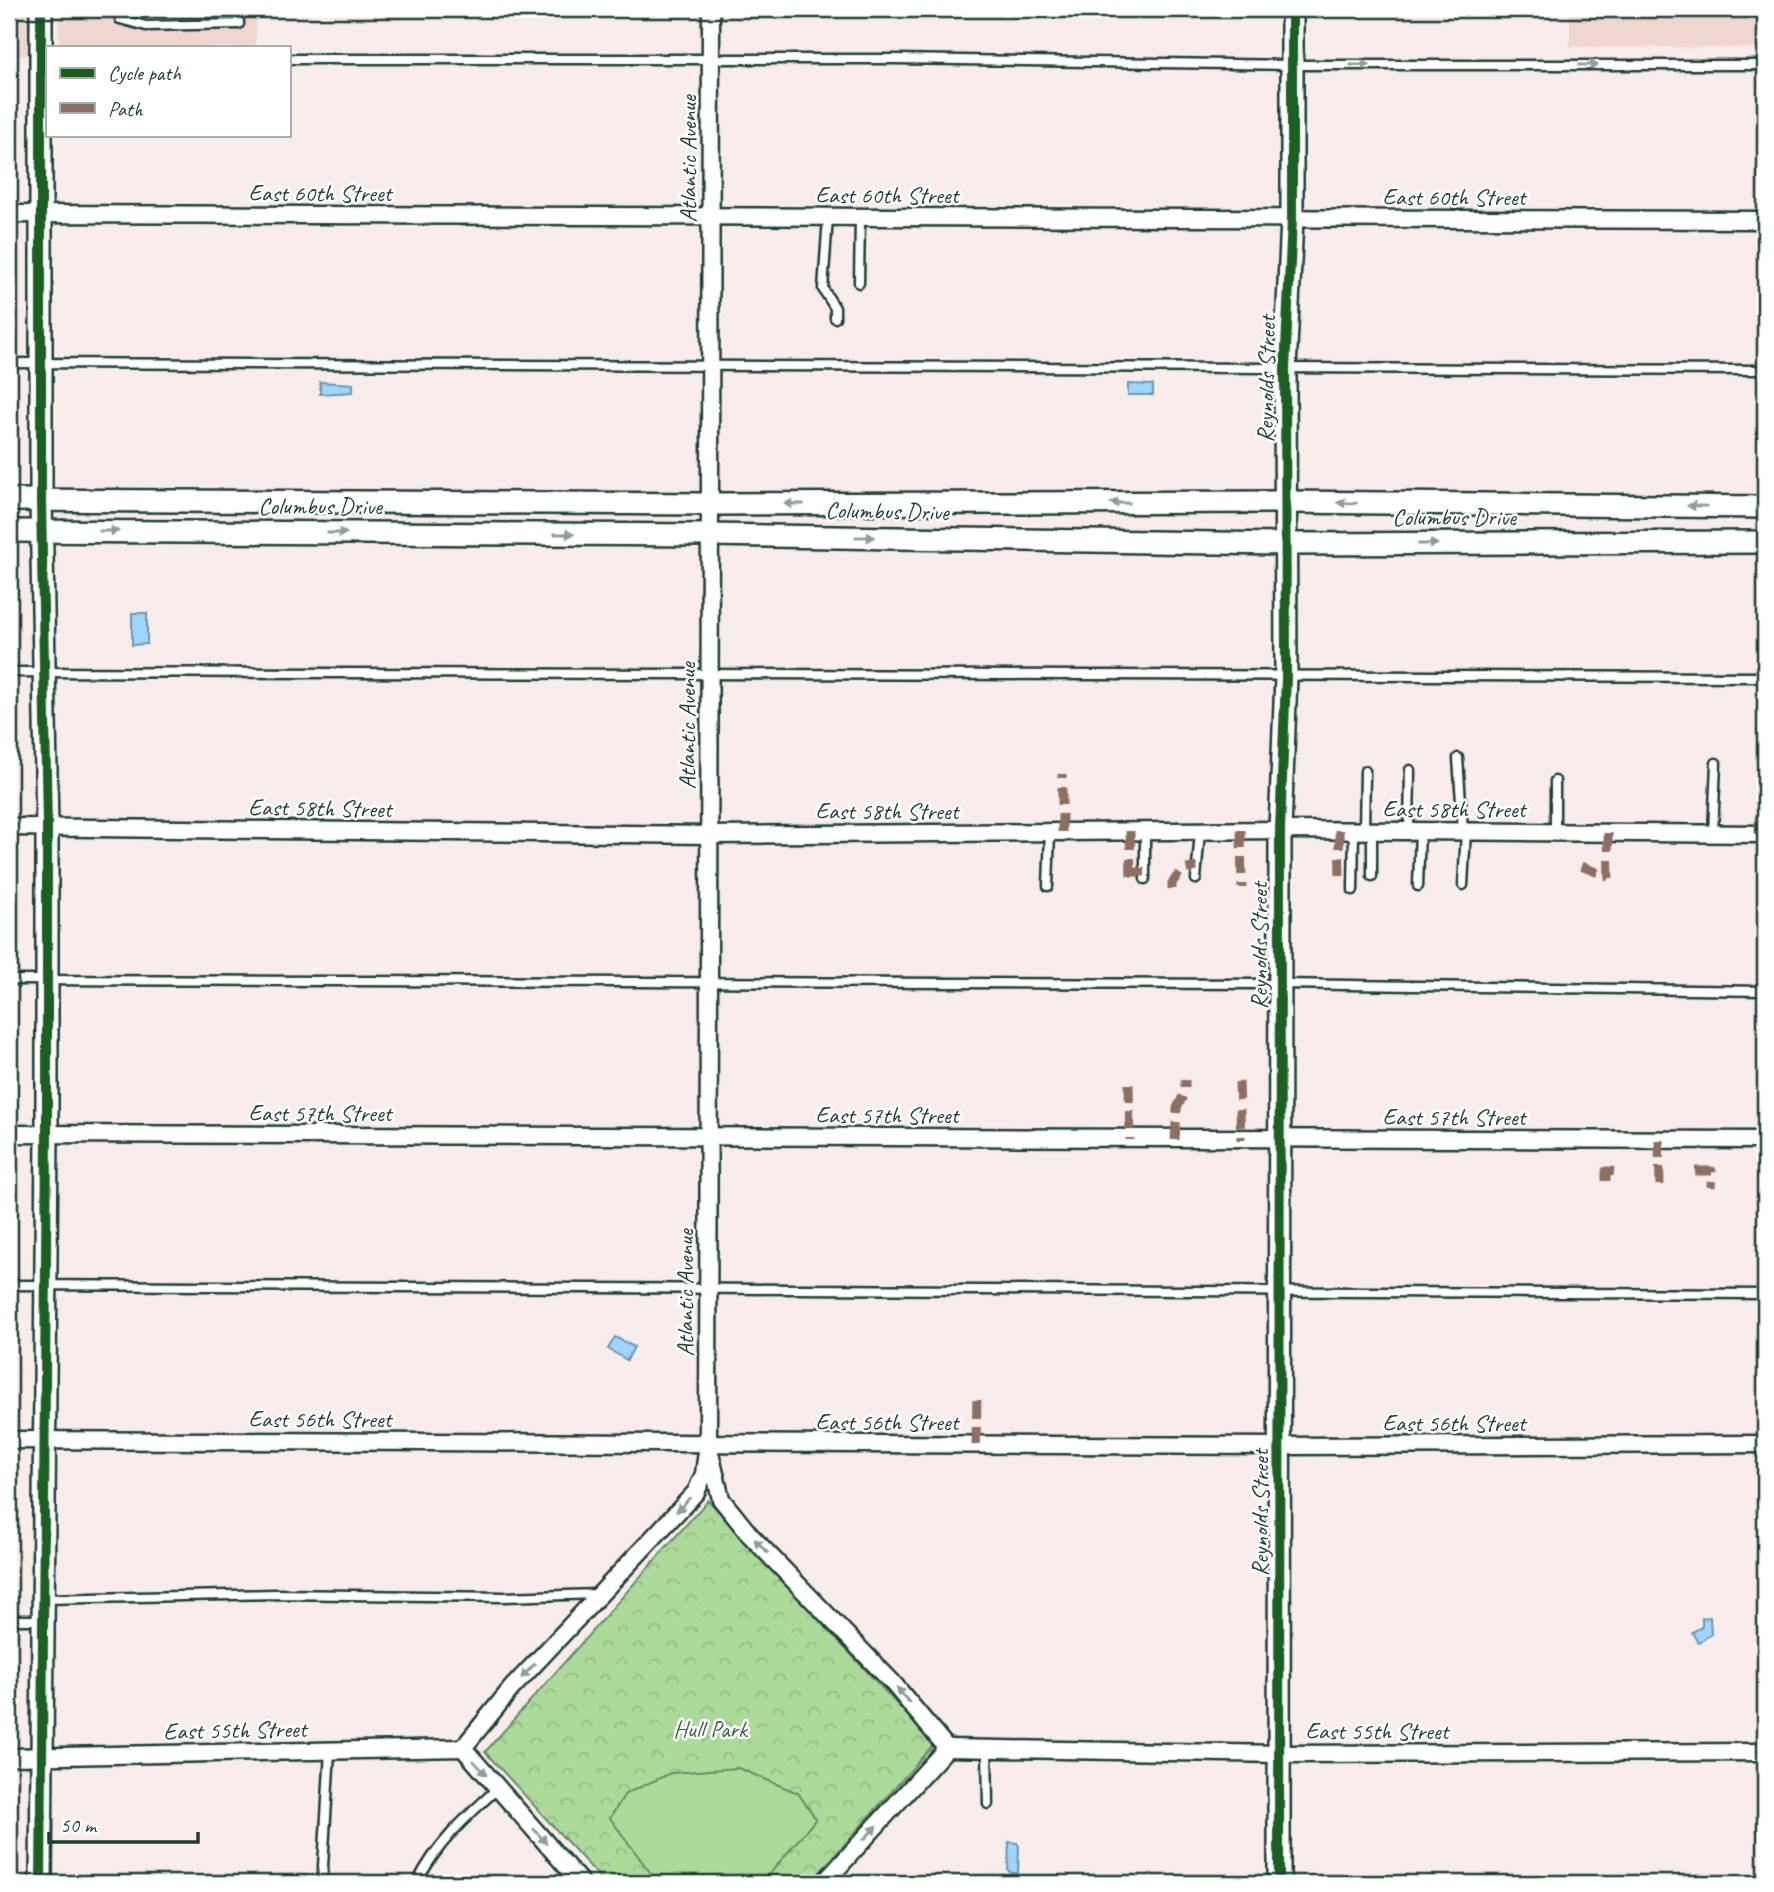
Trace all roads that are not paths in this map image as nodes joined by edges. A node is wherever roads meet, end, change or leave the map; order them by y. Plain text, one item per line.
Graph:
1 (41, 9) edge
2 (119, 9) edge
3 (239, 9) edge
4 (711, 9) edge
5 (1292, 9) edge
6 (44, 57) edge
7 (290, 59) edge
8 (710, 60) junction
9 (1292, 65) junction
10 (1765, 65) edge
11 (9, 214) edge
12 (41, 214) junction
13 (710, 217) junction
14 (828, 217) junction
15 (860, 217) junction
16 (1292, 219) junction
17 (1765, 220) edge
18 (859, 283) dead end
19 (835, 318) dead end
20 (9, 363) edge
21 (41, 363) junction
22 (710, 367) junction
23 (1285, 369) junction
24 (1765, 370) edge
25 (9, 500) edge
26 (41, 500) junction
27 (1286, 502) junction
28 (710, 504) junction
29 (1765, 507) edge
30 (9, 531) edge
31 (41, 531) junction
32 (709, 535) junction
33 (1765, 542) edge
34 (1287, 544) junction
35 (9, 672) edge
36 (44, 672) junction
37 (709, 675) junction
38 (1286, 677) junction
39 (1765, 677) edge
40 (1458, 758) dead end
41 (1716, 763) dead end
42 (1410, 770) dead end
43 (1364, 771) dead end
44 (1555, 781) dead end
45 (9, 827) edge
46 (47, 827) junction
47 (1280, 830) junction
48 (1145, 831) junction
49 (1200, 831) junction
50 (1363, 831) junction
51 (1415, 831) junction
52 (1464, 831) junction
53 (1050, 832) junction
54 (1555, 832) junction
55 (1713, 833) junction
56 (1765, 834) edge
57 (709, 835) junction
58 (1372, 876) dead end
59 (1145, 879) dead end
60 (1196, 879) dead end
61 (1463, 885) dead end
62 (1048, 886) dead end
63 (1418, 886) dead end
64 (1353, 890) dead end
65 (9, 980) edge
66 (47, 981) junction
67 (709, 983) junction
68 (1280, 984) junction
69 (1765, 991) edge
70 (9, 1134) edge
71 (47, 1134) junction
72 (708, 1137) junction
73 (1280, 1140) junction
74 (1765, 1140) edge
75 (9, 1285) edge
76 (47, 1285) junction
77 (708, 1288) junction
78 (1280, 1294) junction
79 (1765, 1294) edge
80 (9, 1440) edge
81 (46, 1440) junction
82 (708, 1444) junction
83 (1765, 1444) edge
84 (1281, 1446) junction
85 (600, 1594) junction
86 (44, 1599) junction
87 (9, 1620) edge
88 (43, 1620) junction
89 (463, 1748) junction
90 (947, 1748) junction
91 (987, 1748) junction
92 (330, 1751) junction
93 (1765, 1752) edge
94 (1280, 1754) junction
95 (9, 1757) edge
96 (41, 1757) junction
97 (498, 1788) junction
98 (988, 1804) dead end
99 (41, 1883) edge
100 (322, 1883) edge
101 (417, 1883) edge
102 (581, 1883) edge
103 (824, 1883) edge
104 (1279, 1883) edge

1 - 6 street
2 - 3 lane
4 - 8 street, Atlantic Avenue
5 - 9 street, Reynolds Street
6 - 12 street
7 - 8 lane
8 - 9 lane
8 - 13 street, Atlantic Avenue
9 -> 10 lane
9 - 16 street, Reynolds Street
11 - 12 street, East 60th Street
12 - 13 street, East 60th Street
12 - 21 street
13 - 14 street, East 60th Street
13 - 22 street, Atlantic Avenue
14 - 15 street, East 60th Street
14 - 19 lane
15 - 16 street, East 60th Street
15 - 18 lane
16 - 17 street, East 60th Street
16 - 23 street, Reynolds Street
20 - 21 lane
21 - 22 lane
21 - 26 street
22 - 23 lane
22 - 28 street, Atlantic Avenue
23 - 24 lane
23 - 27 street, Reynolds Street
25 - 26 street, Columbus Drive
26 - 28 street, Columbus Drive
26 - 31 street
27 -> 28 street, Columbus Drive
29 -> 27 street, Columbus Drive
27 - 34 street, Reynolds Street
28 - 32 street, Atlantic Avenue
30 - 31 street, Columbus Drive
31 -> 32 street, Columbus Drive
31 - 36 street
32 -> 34 street, Columbus Drive
32 - 37 street, Atlantic Avenue
34 -> 33 street, Columbus Drive
34 - 38 street, Reynolds Street
35 - 36 lane
36 - 37 lane
36 - 46 street
37 - 38 lane
37 - 57 street, Atlantic Avenue
38 - 39 lane
38 - 47 street, Reynolds Street
40 - 52 lane
41 - 55 lane
42 - 51 lane
43 - 50 lane
44 - 54 lane
45 - 46 street, East 58th Street
46 - 57 street, East 58th Street
46 - 66 street
47 - 49 street, East 58th Street
47 - 50 street, East 58th Street
47 - 68 street, Reynolds Street
48 - 49 street, East 58th Street
48 - 53 street, East 58th Street
48 - 59 lane
49 - 60 lane
50 - 51 street, East 58th Street
50 - 58 lane
50 - 64 lane
51 - 52 street, East 58th Street
51 - 63 lane
52 - 54 street, East 58th Street
52 - 61 lane
53 - 57 street, East 58th Street
53 - 62 lane
54 - 55 street, East 58th Street
55 - 56 street, East 58th Street
57 - 67 street, Atlantic Avenue
65 - 66 lane
66 - 67 lane
66 - 71 street
67 - 68 lane
67 - 72 street, Atlantic Avenue
68 - 69 lane
68 - 73 street, Reynolds Street
70 - 71 street, East 57th Street
71 - 72 street, East 57th Street
71 - 76 street
72 - 73 street, East 57th Street
72 - 77 street, Atlantic Avenue
73 - 74 street, East 57th Street
73 - 78 street, Reynolds Street
75 - 76 lane
76 - 77 lane
76 - 81 street
77 - 78 lane
77 - 82 street, Atlantic Avenue
78 - 79 lane
78 - 84 street, Reynolds Street
80 - 81 street, East 56th Street
81 - 82 street, East 56th Street
81 - 86 street
82 - 84 street, East 56th Street
82 -> 85 street, Atlantic Avenue
90 -> 82 street, Atlantic Avenue
83 - 84 street, East 56th Street
84 - 94 street, Reynolds Street
85 - 86 lane
85 -> 89 street, Atlantic Avenue
86 - 88 street
87 - 88 lane
88 - 96 street
89 - 92 street, East 55th Street
89 -> 97 street
90 - 91 street, East 55th Street
103 -> 90 street
91 - 94 street, East 55th Street
91 - 98 lane
92 - 96 street, East 55th Street
92 - 100 lane
93 - 94 street, East 55th Street
94 - 104 street, Reynolds Street
95 - 96 street, East 55th Street
96 - 99 street
97 - 101 lane
97 -> 102 street

